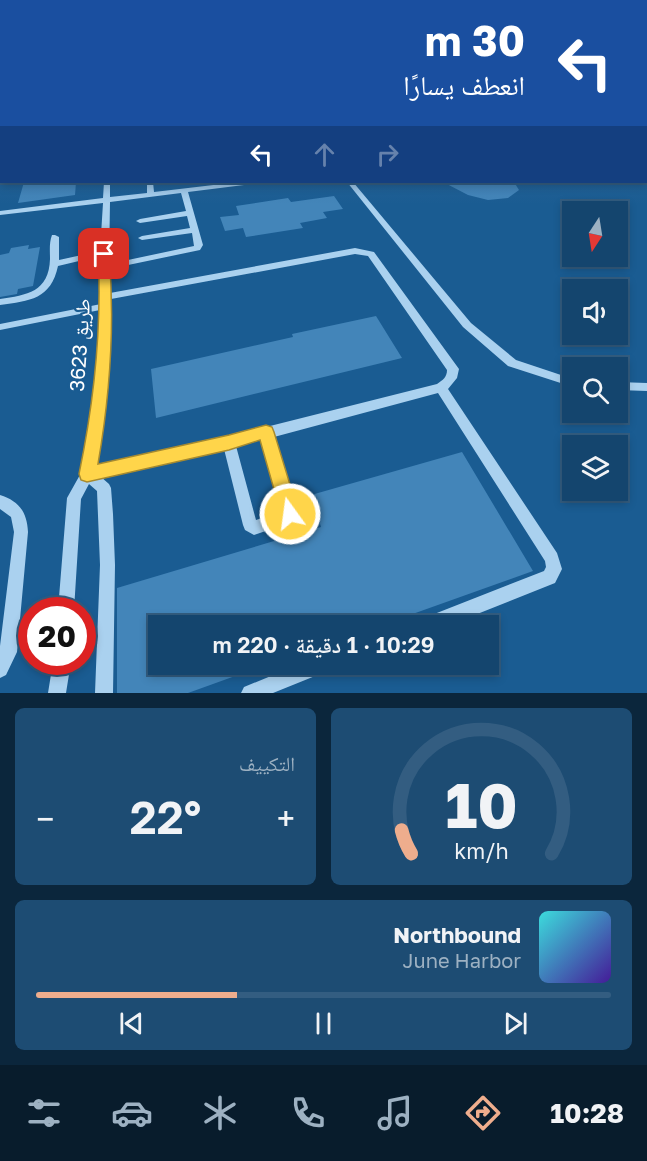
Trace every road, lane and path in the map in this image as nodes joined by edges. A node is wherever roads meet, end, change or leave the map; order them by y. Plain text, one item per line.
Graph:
1 (107, 183) edge
2 (150, 183) edge
3 (245, 183) edge
4 (351, 183) edge
5 (184, 192) junction
6 (151, 195) junction
7 (107, 200) junction
8 (0, 213) edge
9 (190, 213) junction
10 (140, 221) dead end
11 (195, 230) junction
12 (55, 237) dead end
13 (142, 238) dead end
14 (104, 254) junction
15 (54, 264) junction
16 (105, 267) junction
17 (106, 301) junction
18 (0, 302) edge
19 (0, 327) edge
20 (562, 379) edge
21 (628, 386) edge
22 (647, 387) edge
23 (441, 388) junction
24 (266, 432) junction
25 (229, 442) junction
26 (87, 474) junction
27 (0, 502) edge
28 (67, 597) edge
29 (453, 615) edge
30 (0, 669) edge
31 (60, 675) edge
32 (296, 675) edge
33 (57, 693) edge
34 (104, 693) edge
35 (250, 693) edge

1 - 7 street, طريق 3623
2 - 6 street
3 - 5 street
4 - 20 street
5 - 6 street
5 - 9 street
6 - 7 street
7 - 8 street
7 - 14 street, طريق 3623
9 - 10 street
9 - 11 street
11 - 13 street
11 - 16 street
12 - 15 street
14 - 15 street
14 - 16 street, طريق 3623
15 - 18 street
16 - 17 street, طريق 3623
17 - 19 street
17 - 23 street
17 - 26 street, طريق 3623
21 - 22 street
23 - 24 street
23 - 29 street
24 - 25 street
24 - 25 street
25 - 26 street
26 - 28 street, طريق 3623
26 - 34 street
27 - 30 street
31 - 33 street
32 - 35 street

